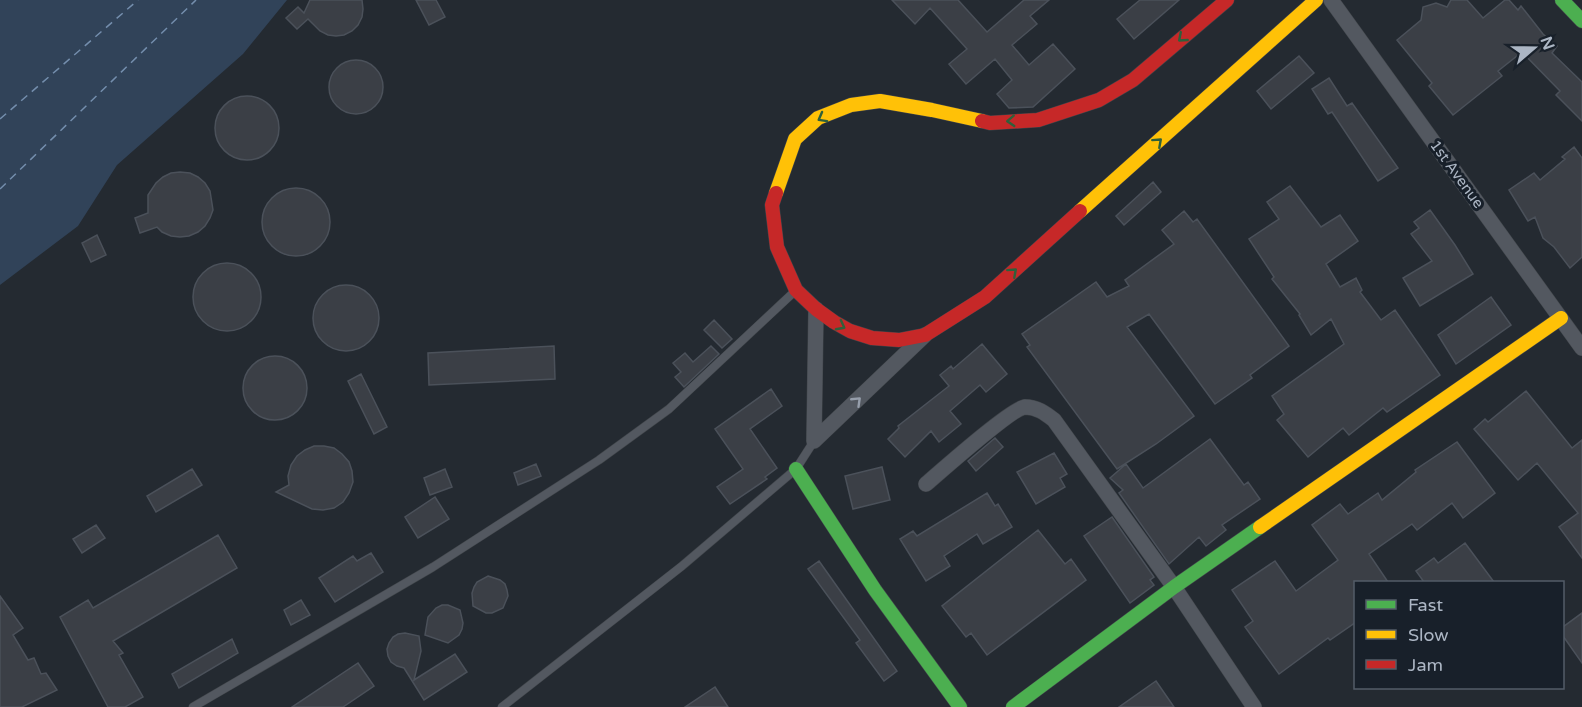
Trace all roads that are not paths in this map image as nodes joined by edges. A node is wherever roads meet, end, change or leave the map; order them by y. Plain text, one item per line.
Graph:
1 (1227, 0) edge
2 (1316, 0) edge
3 (1331, 0) edge
4 (1562, 0) edge
5 (1582, 21) edge
6 (796, 290) junction
7 (816, 309) junction
8 (1561, 318) junction
9 (926, 335) junction
10 (1582, 348) edge
11 (814, 441) junction
12 (796, 469) junction
13 (926, 484) dead end
14 (1174, 586) junction
15 (193, 707) edge
16 (502, 707) edge
17 (960, 707) edge
18 (1012, 707) edge
19 (1254, 707) edge

1 -> 6 street
9 -> 2 street
3 - 8 street, 1st Avenue
4 - 5 street
6 - 7 street
6 - 15 lane
7 -> 9 street
7 - 11 street
8 - 10 street, 1st Avenue
8 - 14 street
11 -> 9 street
11 - 12 lane
12 - 16 lane
12 - 17 street
13 - 14 street
14 - 18 street
14 - 19 street

